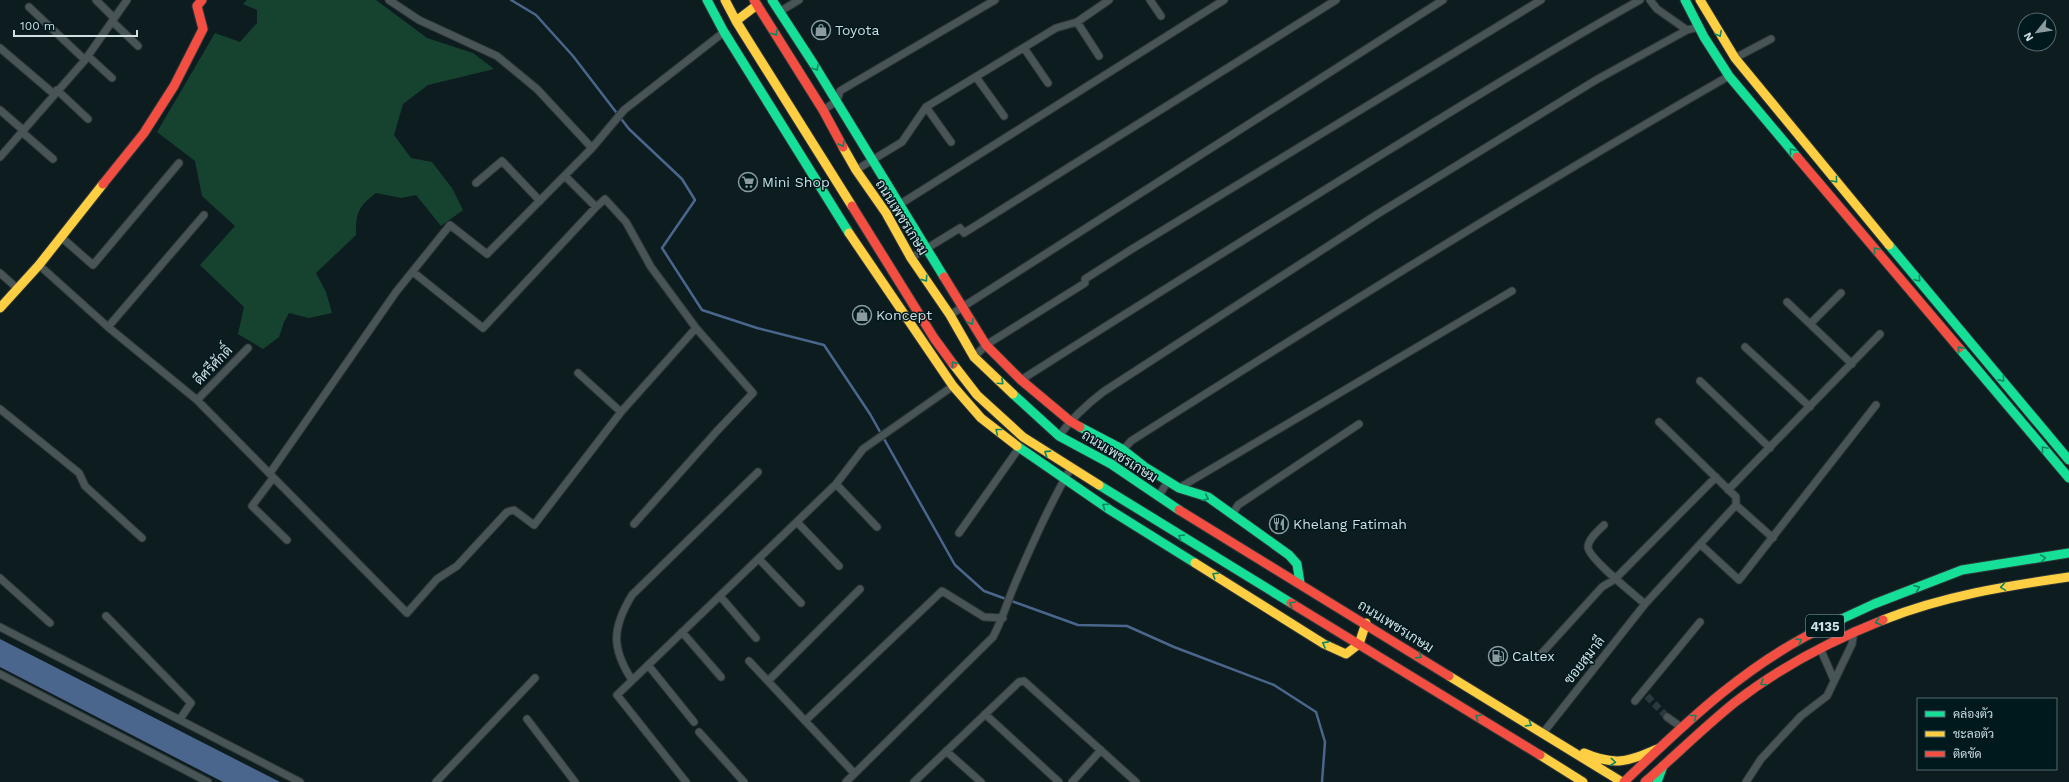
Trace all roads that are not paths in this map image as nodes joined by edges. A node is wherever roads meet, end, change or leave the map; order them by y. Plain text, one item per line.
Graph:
1 (96, 0) edge
2 (127, 0) edge
3 (202, 0) edge
4 (389, 0) edge
5 (707, 0) edge
6 (725, 0) edge
7 (772, 0) edge
8 (799, 0) edge
9 (995, 0) edge
10 (1110, 0) edge
11 (1150, 0) edge
12 (1224, 0) edge
13 (1336, 0) edge
14 (1443, 0) edge
15 (1541, 0) edge
16 (1640, 0) edge
17 (1650, 0) edge
18 (1685, 0) edge
19 (1700, 0) edge
20 (756, 3) edge
21 (29, 7) dead end
22 (779, 12) junction
23 (1161, 16) dead end
24 (113, 20) junction
25 (736, 21) junction
26 (1076, 22) junction
27 (1699, 28) junction
28 (1687, 30) junction
29 (724, 32) junction
30 (1771, 39) dead end
31 (138, 46) dead end
32 (0, 48) edge
33 (1024, 48) junction
34 (1099, 56) dead end
35 (87, 58) junction
36 (1735, 58) junction
37 (1729, 76) junction
38 (976, 77) junction
39 (112, 78) dead end
40 (1048, 83) dead end
41 (56, 92) junction
42 (837, 101) junction
43 (926, 107) junction
44 (0, 110) edge
45 (823, 110) junction
46 (1004, 116) dead end
47 (88, 119) dead end
48 (23, 131) junction
49 (951, 142) dead end
50 (592, 148) junction
51 (0, 156) edge
52 (53, 159) dead end
53 (872, 160) junction
54 (179, 163) dead end
55 (856, 170) junction
56 (565, 176) junction
57 (476, 183) dead end
58 (540, 201) junction
59 (900, 204) junction
60 (596, 207) junction
61 (886, 213) junction
62 (204, 215) dead end
63 (61, 237) junction
64 (926, 248) junction
65 (911, 258) junction
66 (38, 265) junction
67 (414, 272) junction
68 (0, 273) edge
69 (17, 288) junction
70 (1512, 291) dead end
71 (1841, 293) dead end
72 (1787, 302) dead end
73 (962, 307) junction
74 (0, 308) edge
75 (950, 315) junction
76 (1810, 324) junction
77 (108, 327) junction
78 (696, 328) junction
79 (1880, 334) dead end
80 (934, 338) junction
81 (925, 344) junction
82 (986, 346) junction
83 (1745, 347) dead end
84 (248, 348) dead end
85 (974, 357) junction
86 (1852, 364) junction
87 (578, 372) dead end
88 (1021, 380) junction
89 (1700, 381) dead end
90 (953, 386) junction
91 (197, 400) junction
92 (1876, 405) dead end
93 (1810, 407) junction
94 (0, 409) edge
95 (621, 412) junction
96 (1070, 421) junction
97 (1659, 422) dead end
98 (1359, 424) dead end
99 (1059, 436) junction
100 (1019, 448) junction
101 (1770, 448) junction
102 (1122, 449) junction
103 (2069, 460) edge
104 (1111, 464) junction
105 (1071, 468) junction
106 (758, 472) dead end
107 (272, 476) junction
108 (1716, 477) junction
109 (1065, 478) junction
110 (2069, 478) edge
111 (1168, 482) junction
112 (836, 484) junction
113 (1179, 488) junction
114 (1728, 490) junction
115 (1158, 497) junction
116 (1736, 505) junction
117 (1232, 515) junction
118 (797, 522) junction
119 (634, 524) dead end
120 (1604, 525) dead end
121 (877, 527) dead end
122 (959, 533) dead end
123 (142, 538) dead end
124 (1773, 538) junction
125 (287, 540) dead end
126 (1700, 544) junction
127 (2069, 554) edge
128 (759, 559) junction
129 (839, 566) dead end
130 (2069, 577) edge
131 (0, 578) edge
132 (1615, 579) junction
133 (1300, 584) junction
134 (860, 589) dead end
135 (720, 596) junction
136 (801, 603) dead end
137 (1645, 604) junction
138 (106, 616) dead end
139 (1003, 618) junction
140 (1700, 622) dead end
141 (50, 623) dead end
142 (1366, 623) junction
143 (0, 627) edge
144 (1854, 631) junction
145 (682, 632) junction
146 (756, 638) dead end
147 (1358, 644) junction
148 (1820, 648) junction
149 (1542, 653) dead end
150 (749, 661) dead end
151 (648, 665) junction
152 (0, 674) edge
153 (721, 677) dead end
154 (535, 678) dead end
155 (632, 680) junction
156 (1834, 680) junction
157 (768, 681) junction
158 (1649, 684) junction
159 (1647, 696) dead end
160 (1635, 701) dead end
161 (985, 714) junction
162 (1667, 717) tunnel mouth
163 (527, 718) dead end
164 (180, 719) junction
165 (805, 721) junction
166 (694, 722) dead end
167 (1681, 727) junction
168 (699, 732) dead end
169 (1543, 733) junction
170 (1564, 745) junction
171 (1658, 748) junction
172 (1101, 750) junction
173 (946, 751) junction
174 (1555, 765) junction
175 (1663, 766) junction
176 (854, 773) junction
177 (208, 782) edge
178 (300, 782) edge
179 (436, 782) edge
180 (575, 782) edge
181 (686, 782) edge
182 (744, 782) edge
183 (846, 782) edge
184 (914, 782) edge
185 (981, 782) edge
186 (1059, 782) edge
187 (1072, 782) edge
188 (1136, 782) edge
189 (1567, 782) edge
190 (1582, 782) edge
191 (1623, 782) edge
192 (1645, 782) edge
193 (1657, 782) edge
194 (1746, 782) edge

1 - 24 street
2 - 24 street
3 - 63 main road
4 - 50 street
5 - 29 main road
6 - 25 main road
7 - 22 main road
8 - 22 street
9 - 42 street
10 - 26 street
11 - 23 street
12 - 59 street
13 - 64 street
14 - 73 street
15 - 82 street
16 - 88 street
17 - 28 street
18 - 27 main road
19 -> 36 main road
20 - 25 main road
20 -> 45 main road, ถนนเพชรเกษม
21 - 35 street
22 -> 42 main road
24 - 31 street
24 - 35 street
25 - 80 main road
26 - 33 street
26 - 34 street
27 - 28 street
27 - 37 main road
28 - 96 street
29 - 50 street
29 - 81 main road
30 - 36 street
32 - 41 street
33 - 38 street
33 - 40 street
35 - 39 street
35 - 41 street
36 -> 103 main road
37 - 102 street
110 -> 37 main road
38 - 43 street
38 - 46 street
41 - 47 street
41 - 48 street
42 - 45 street
42 - 53 main road
43 - 49 street
43 - 53 street
44 - 48 street
45 -> 55 main road, ถนนเพชรเกษม
48 - 51 street
48 - 52 street
50 - 56 street
53 - 55 street
53 - 59 main road
54 - 63 street
55 - 61 main road, ถนนเพชรเกษม
56 - 58 street
56 - 60 street
57 - 58 street
58 - 67 street
59 - 61 street
59 - 64 main road
60 - 67 street
60 - 78 street
61 - 65 main road, ถนนเพชรเกษม
62 - 77 street
63 - 66 main road
64 - 65 street
64 - 73 main road
65 -> 75 main road, ถนนเพชรเกษม
66 - 69 main road
66 - 77 street
67 - 107 street
68 - 69 street
69 - 74 main road
70 - 113 street
71 - 76 street
72 - 76 street
73 - 75 street
73 -> 82 main road
75 - 85 main road, ถนนเพชรเกษม
76 - 86 street
77 - 91 street
78 - 95 street
78 - 119 street
79 - 86 street
80 - 81 street
105 -> 80 main road
81 - 90 main road
82 - 85 street
82 - 88 main road
83 - 93 street
84 - 91 street, ดีศรีศักดิ์
85 -> 99 main road, ถนนเพชรเกษม
86 - 93 street
87 - 95 street
88 - 96 main road
89 - 101 street
100 -> 90 main road
90 - 112 street
91 - 107 street
92 - 124 street
93 - 101 street
94 - 123 street
95 - 107 street
96 - 99 street
96 - 102 main road
97 - 108 street
98 - 117 street
99 - 104 main road, ถนนเพชรเกษม
100 - 109 main road
100 - 122 street
101 - 114 street
102 - 104 street
102 - 111 main road
104 - 115 main road, ถนนเพชรเกษม
105 - 109 street
147 -> 105 main road
106 - 155 street
107 - 125 street
108 - 114 street
108 - 132 street
109 - 139 street
147 -> 109 main road
111 - 113 main road
111 - 115 street
112 - 118 street
112 - 121 street
113 -> 117 main road
114 - 116 street
115 - 133 main road, ถนนเพชรเกษม
116 - 124 street
116 - 126 street, ซอยสุมาลี
117 - 133 main road
118 - 128 street
118 - 129 street
120 - 132 street
124 - 126 street
126 - 137 street, ซอยสุมาลี
167 -> 127 main road, 4135
128 - 135 street
128 - 136 street
130 -> 144 main road, 4135
131 - 141 street
132 - 137 street
132 - 149 street
133 - 142 main road, ถนนเพชรเกษม
134 - 157 street
135 - 145 street
135 - 146 street
137 - 169 street, ซอยสุมาลี
138 - 164 street
139 - 165 street
139 - 176 street
140 - 158 street
142 - 147 main road
142 -> 169 main road, ถนนเพชรเกษม
143 - 164 street
144 - 148 main road, 4135
144 - 156 street
145 - 151 street
145 - 153 street
174 -> 147 main road
148 - 156 street
148 -> 175 main road, 4135
150 - 157 street
151 - 155 street
151 - 166 street
152 - 177 street
154 - 179 street
155 - 181 street
156 - 194 street
157 - 165 street
158 - 159 street
158 - 160 street
161 - 172 street
161 - 173 street
161 - 186 street
162 - 167 street
163 - 180 street
164 - 178 street
165 - 176 street
167 - 171 main road, 4135
168 - 182 street
169 - 170 main road, ถนนเพชรเกษม
170 -> 171 main road
170 - 191 main road, ถนนเพชรเกษม
171 - 191 main road, 4135
172 - 187 street
172 - 188 street
173 - 184 street
173 - 185 street
174 - 189 main road
174 - 190 main road
175 - 192 main road, 4135
175 - 193 main road
176 - 183 street

